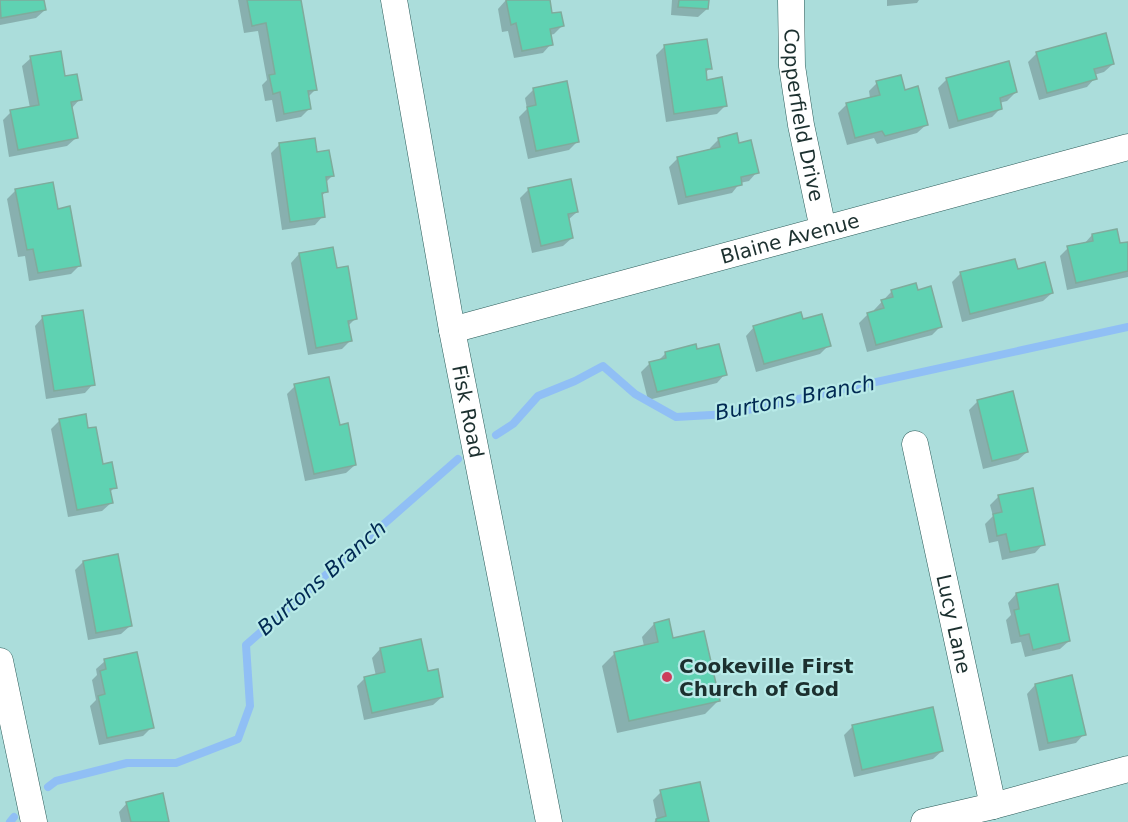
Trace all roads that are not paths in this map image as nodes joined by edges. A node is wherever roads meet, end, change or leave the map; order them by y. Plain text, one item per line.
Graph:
1 (394, 0) edge
2 (791, 0) edge
3 (1128, 147) edge
4 (823, 229) junction
5 (452, 330) junction
6 (915, 444) dead end
7 (0, 662) edge
8 (1128, 769) edge
9 (993, 806) junction
10 (34, 822) edge
11 (549, 822) edge
12 (924, 822) edge

1 - 5 street, Fisk Road
2 - 4 street, Copperfield Drive
3 - 4 street, Blaine Avenue
4 - 5 street, Blaine Avenue
5 - 11 street, Fisk Road
6 - 9 street, Lucy Lane
7 - 10 street
8 - 9 street
9 - 12 street

